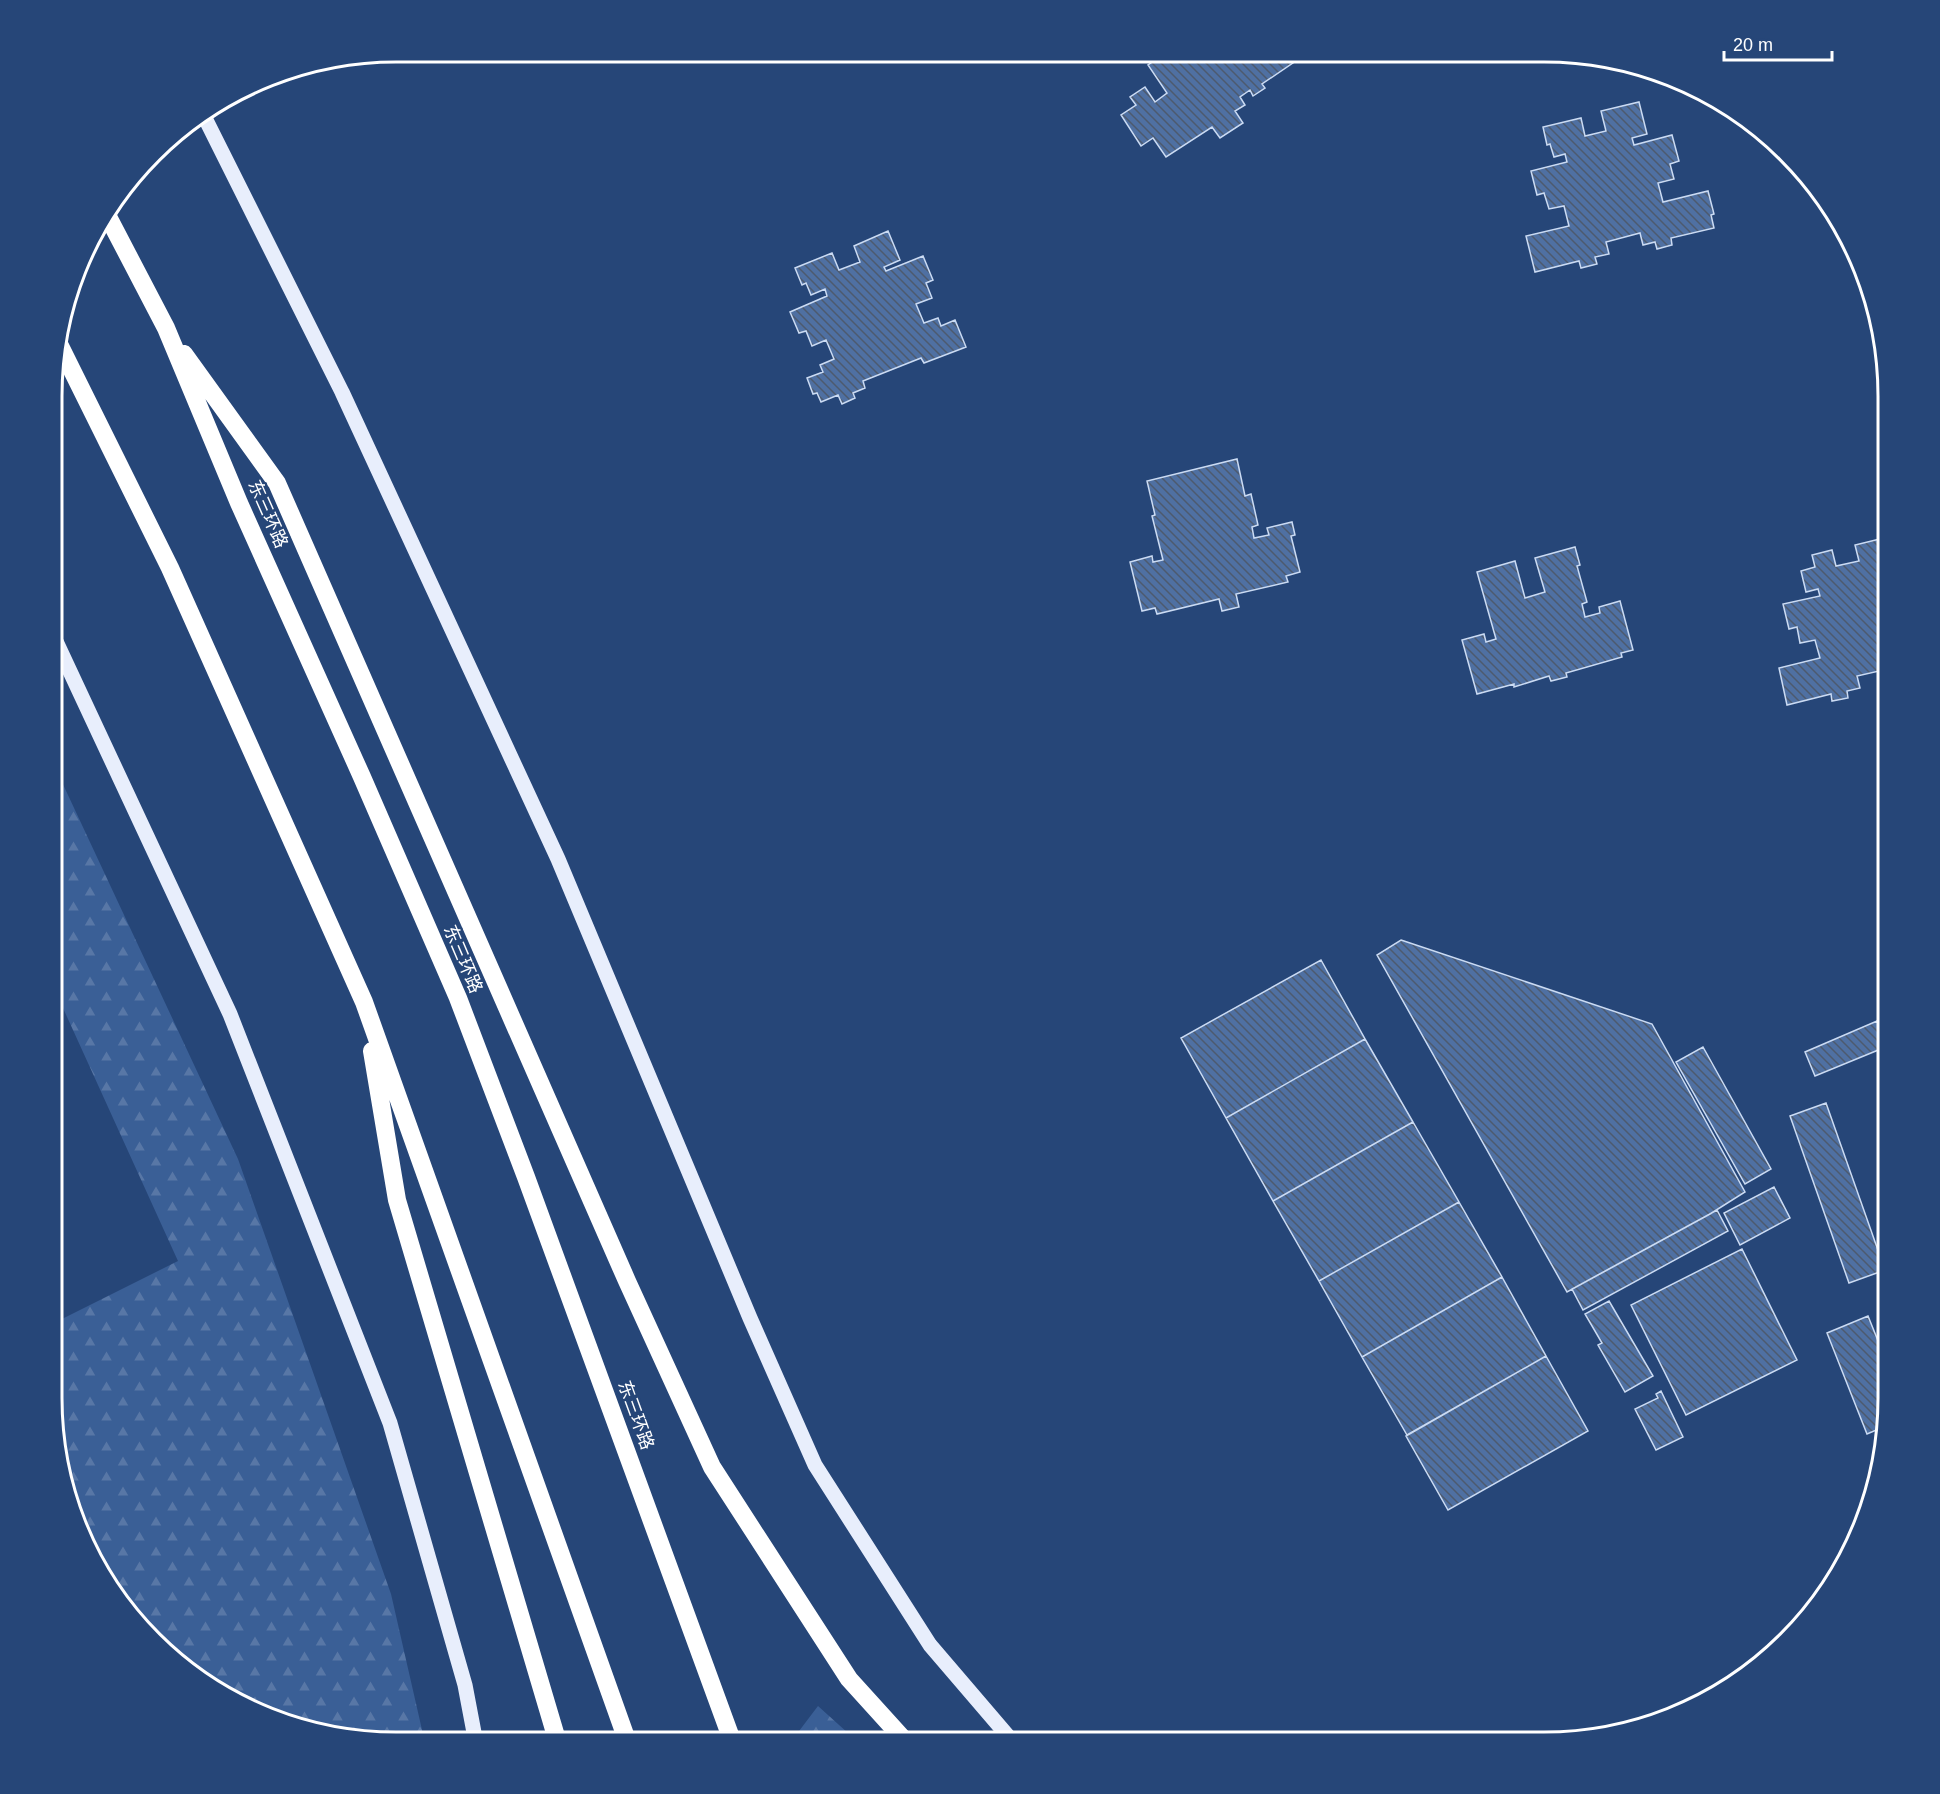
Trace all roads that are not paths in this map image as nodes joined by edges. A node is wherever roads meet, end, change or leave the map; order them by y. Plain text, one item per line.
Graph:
1 (206, 121) edge
2 (111, 222) edge
3 (166, 328) junction
4 (64, 354) edge
5 (62, 654) edge
6 (364, 1002) junction
7 (718, 1700) junction
8 (474, 1732) edge
9 (555, 1732) edge
10 (624, 1732) edge
11 (729, 1732) edge
12 (739, 1732) edge
13 (897, 1732) edge
14 (1005, 1732) edge

1 - 14 main road
2 - 3 highway, 东三环路
3 - 7 highway, 东三环路
3 - 13 highway
4 - 6 highway
5 - 8 main road
6 - 9 highway
6 - 10 highway
7 - 11 highway, 东三环路
7 - 12 highway

